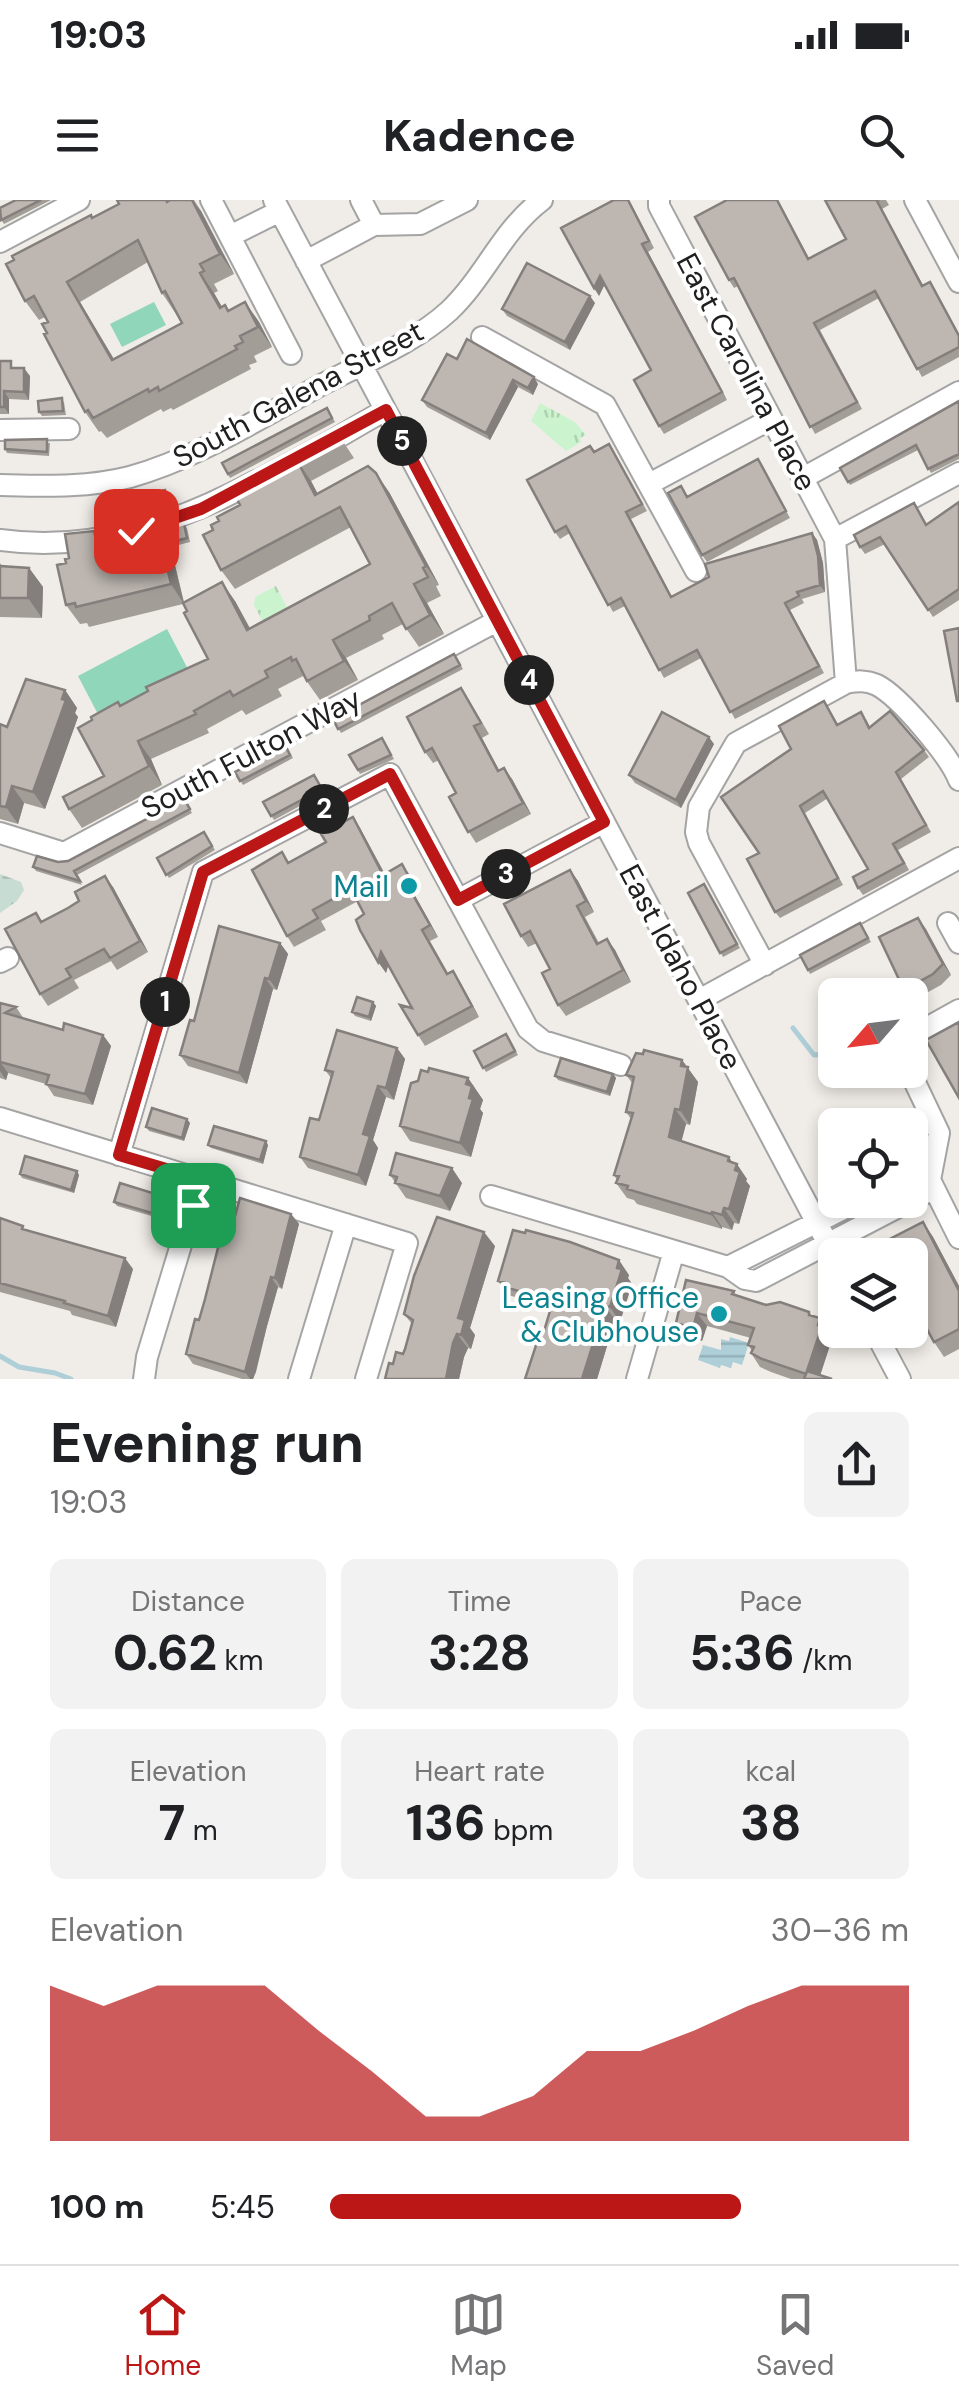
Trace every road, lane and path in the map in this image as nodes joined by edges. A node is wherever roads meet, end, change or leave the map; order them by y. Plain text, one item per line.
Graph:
1 (80, 200) edge
2 (210, 200) edge
3 (361, 200) edge
4 (467, 200) edge
5 (542, 200) edge
6 (916, 200) edge
7 (659, 202) edge
8 (277, 205) edge
9 (374, 225) junction
10 (230, 236) junction
11 (0, 242) edge
12 (306, 261) junction
13 (959, 282) edge
14 (482, 337) dead end
15 (291, 354) dead end
16 (362, 364) junction
17 (959, 392) edge
18 (386, 410) junction
19 (771, 418) junction
20 (70, 428) dead end
21 (0, 430) edge
22 (301, 458) edge
23 (273, 472) edge
24 (959, 473) edge
25 (803, 478) junction
26 (649, 484) junction
27 (0, 485) edge
28 (834, 539) junction
29 (0, 540) edge
30 (696, 571) dead end
31 (497, 622) junction
32 (846, 683) junction
33 (958, 776) edge
34 (604, 822) junction
35 (0, 833) edge
36 (959, 858) edge
37 (458, 900) junction
38 (948, 922) dead end
39 (959, 943) edge
40 (765, 965) junction
41 (699, 1000) junction
42 (959, 1010) edge
43 (928, 1027) edge
44 (621, 1065) dead end
45 (928, 1109) edge
46 (0, 1118) edge
47 (119, 1155) junction
48 (928, 1168) edge
49 (200, 1179) junction
50 (928, 1186) edge
51 (492, 1196) dead end
52 (826, 1218) edge
53 (874, 1218) edge
54 (817, 1223) junction
55 (346, 1224) junction
56 (825, 1238) edge
57 (849, 1238) edge
58 (959, 1238) edge
59 (674, 1251) junction
60 (818, 1257) edge
61 (728, 1267) junction
62 (884, 1348) edge
63 (144, 1379) edge
64 (299, 1379) edge
65 (366, 1379) edge
66 (637, 1379) edge
67 (900, 1379) edge

1 - 11 street
2 - 10 street
3 - 9 street
4 - 9 street
5 - 16 street, South Galena Street
6 - 13 street
7 - 19 street, East Carolina Place
8 - 10 street
8 - 12 street, East Idaho Place
9 - 12 street
10 - 15 street
12 - 16 street, East Idaho Place
14 - 26 street
16 - 18 street, East Idaho Place
16 - 27 street, South Galena Street
17 - 25 street
18 - 22 street
18 - 31 street, East Idaho Place
19 - 25 street, East Carolina Place
19 - 26 street
20 - 21 street
23 - 29 street
24 - 28 street
25 - 28 street, East Carolina Place
26 - 30 street
28 - 32 street
31 - 34 street, East Idaho Place
31 - 35 street, South Fulton Way
32 - 33 street
32 - 40 street
34 - 37 street
34 - 41 street, East Idaho Place
36 - 40 street
37 - 44 street
37 - 47 street
38 - 39 street
40 - 41 street
41 - 54 street, East Idaho Place
42 - 43 street
45 - 48 street
46 - 47 street
47 - 49 street
49 - 55 street
49 - 63 street
50 - 58 street
51 - 59 street
52 - 54 street
53 - 57 street
54 - 56 street, East Idaho Place
54 - 61 street
55 - 64 street
55 - 65 street
59 - 61 street
59 - 66 street
60 - 61 street
62 - 67 street

